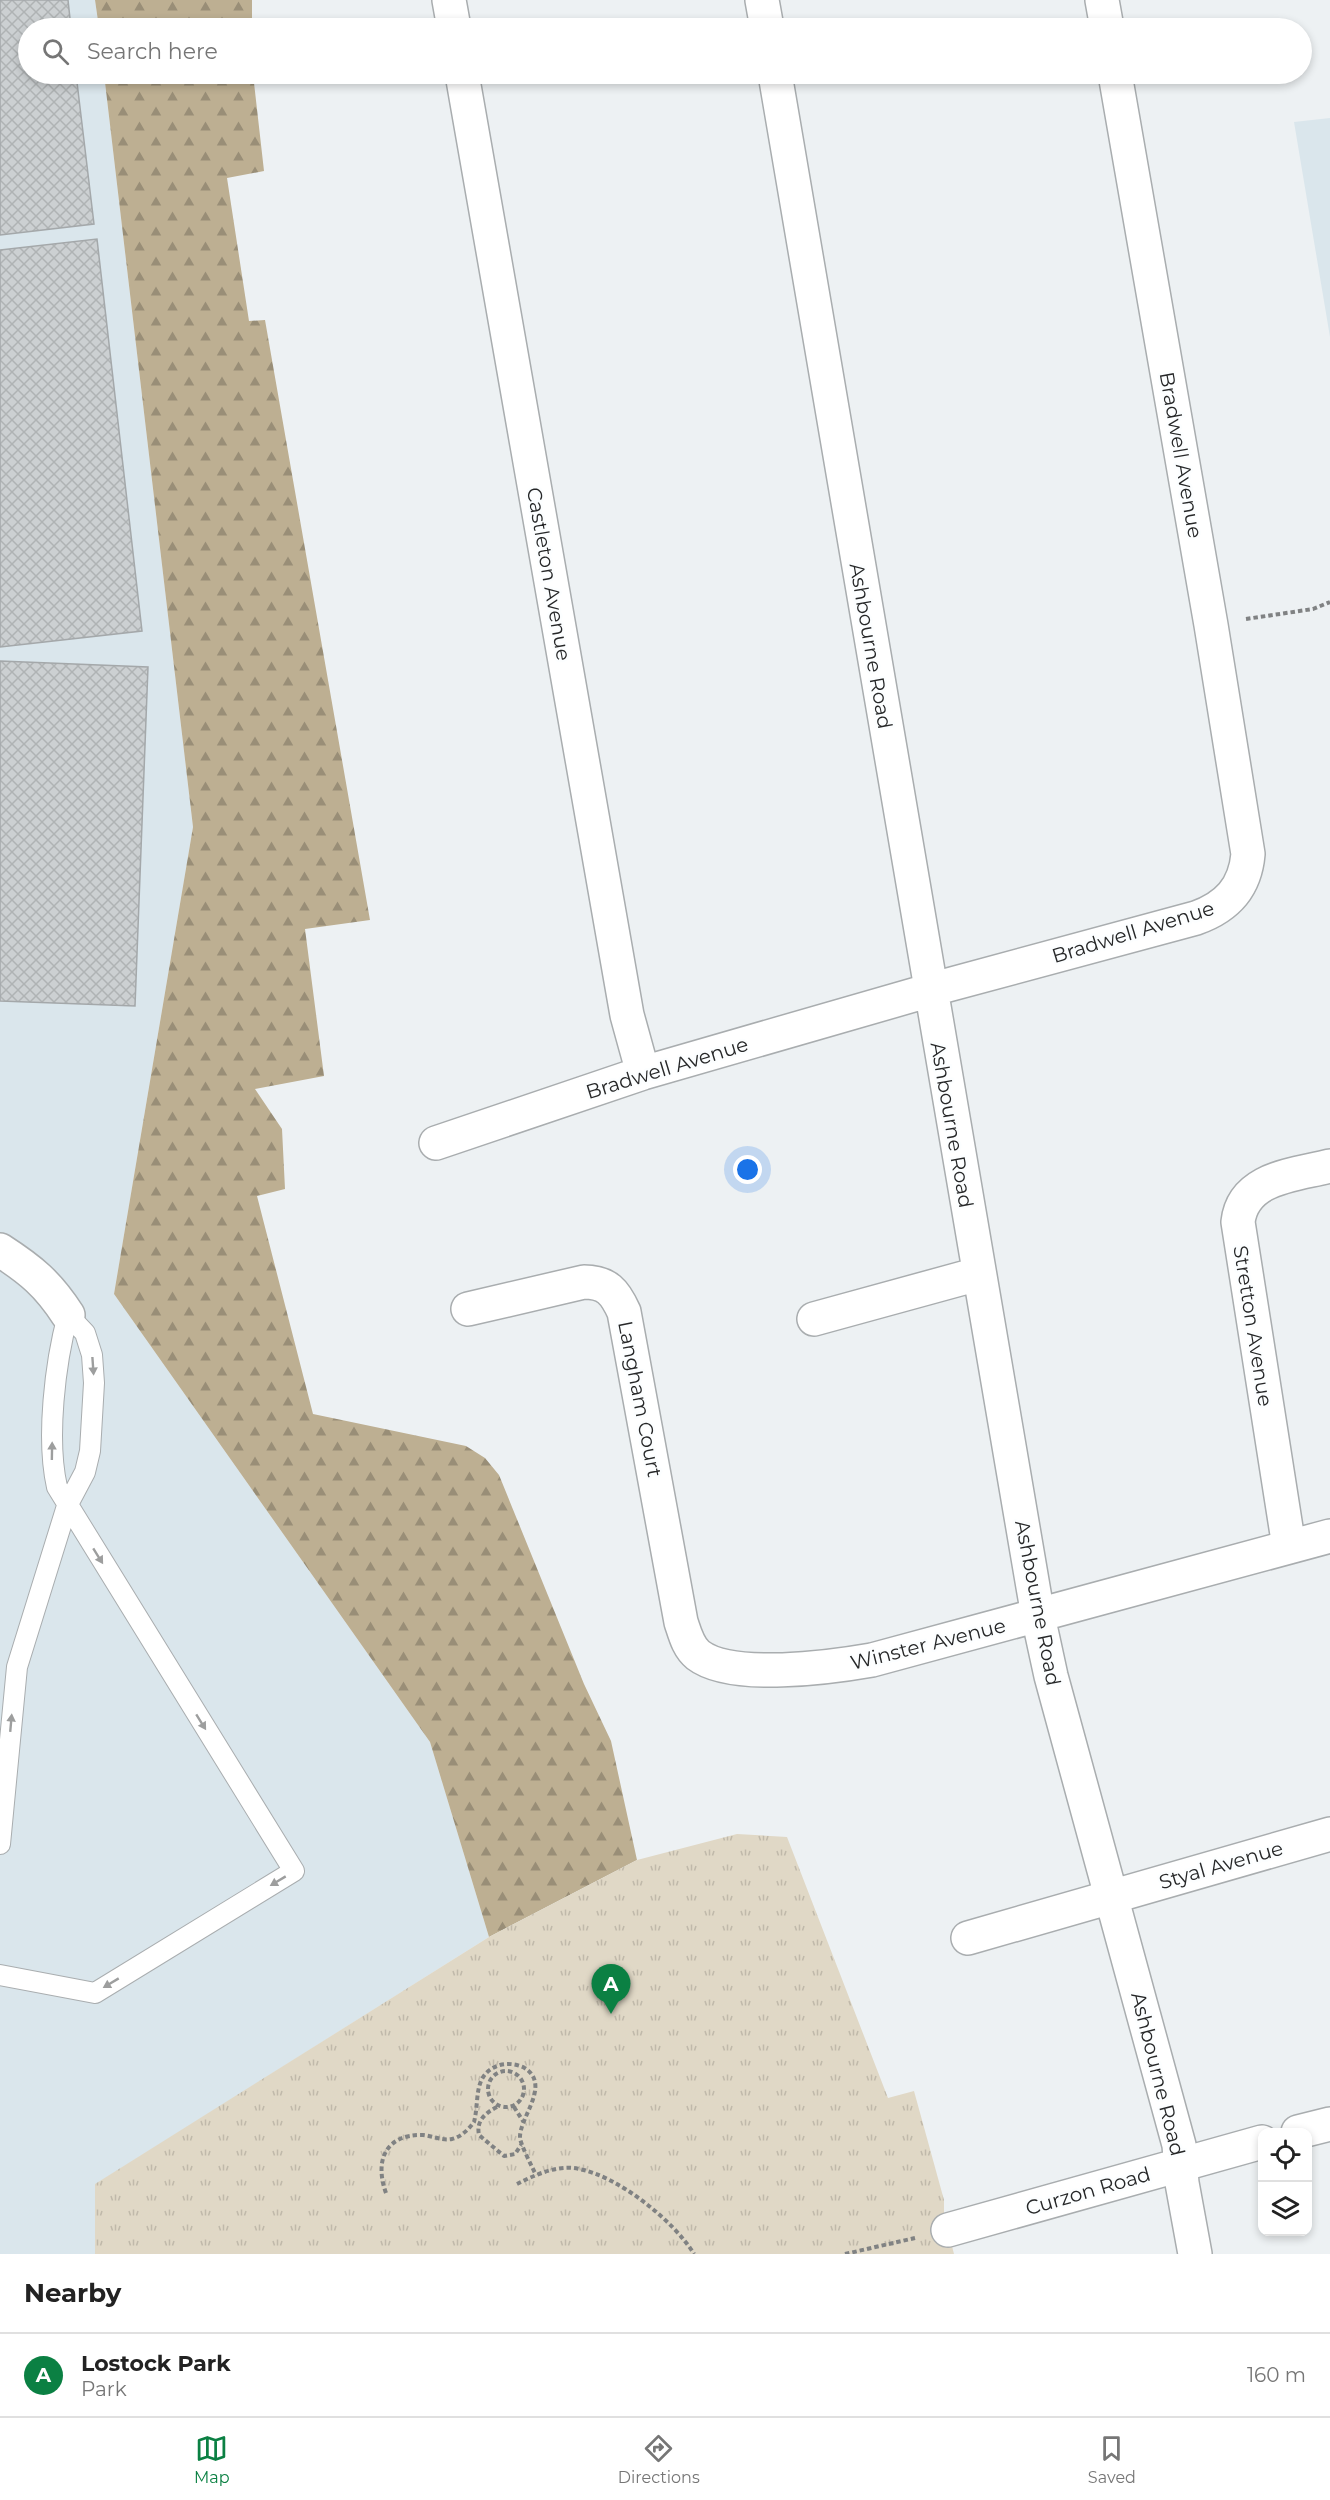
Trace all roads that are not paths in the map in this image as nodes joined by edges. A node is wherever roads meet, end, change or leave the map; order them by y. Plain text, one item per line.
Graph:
1 (449, 0) edge
2 (762, 0) edge
3 (1102, 0) edge
4 (452, 18) edge
5 (765, 18) edge
6 (1105, 18) edge
7 (464, 84) edge
8 (776, 84) edge
9 (1117, 84) edge
10 (929, 990) junction
11 (643, 1073) junction
12 (436, 1143) dead end
13 (1330, 1166) edge
14 (0, 1250) edge
15 (978, 1274) junction
16 (468, 1309) dead end
17 (68, 1315) junction
18 (814, 1319) dead end
19 (67, 1506) junction
20 (1330, 1536) edge
21 (1289, 1547) junction
22 (1038, 1616) junction
23 (697, 1654) joint
24 (1330, 1834) edge
25 (0, 1844) edge
26 (1112, 1896) junction
27 (968, 1938) dead end
28 (0, 1975) edge
29 (1330, 2124) edge
30 (1312, 2129) edge
31 (1258, 2143) edge
32 (1181, 2165) junction
33 (948, 2230) road end
34 (1195, 2254) edge

1 - 4 street
2 - 5 street
3 - 6 street
7 - 11 street, Castleton Avenue
8 - 10 street, Ashbourne Road
9 - 10 street, Bradwell Avenue
10 - 11 street, Bradwell Avenue
10 - 15 street, Ashbourne Road
11 - 12 street, Bradwell Avenue
13 - 21 street, Stretton Avenue
14 - 17 street
15 - 18 street
15 - 22 street, Ashbourne Road
16 - 23 street, Langham Court
19 -> 17 lane
17 -> 19 lane
25 -> 19 lane
19 -> 28 lane
20 - 21 street, Winster Avenue
21 - 22 street, Winster Avenue
22 - 23 street, Winster Avenue
22 - 26 street, Ashbourne Road
24 - 26 street, Styal Avenue
26 - 27 street, Styal Avenue
26 - 32 street, Ashbourne Road
29 - 30 street
31 - 32 street, Curzon Road
32 - 33 street, Curzon Road
32 - 34 street, Ashbourne Road

